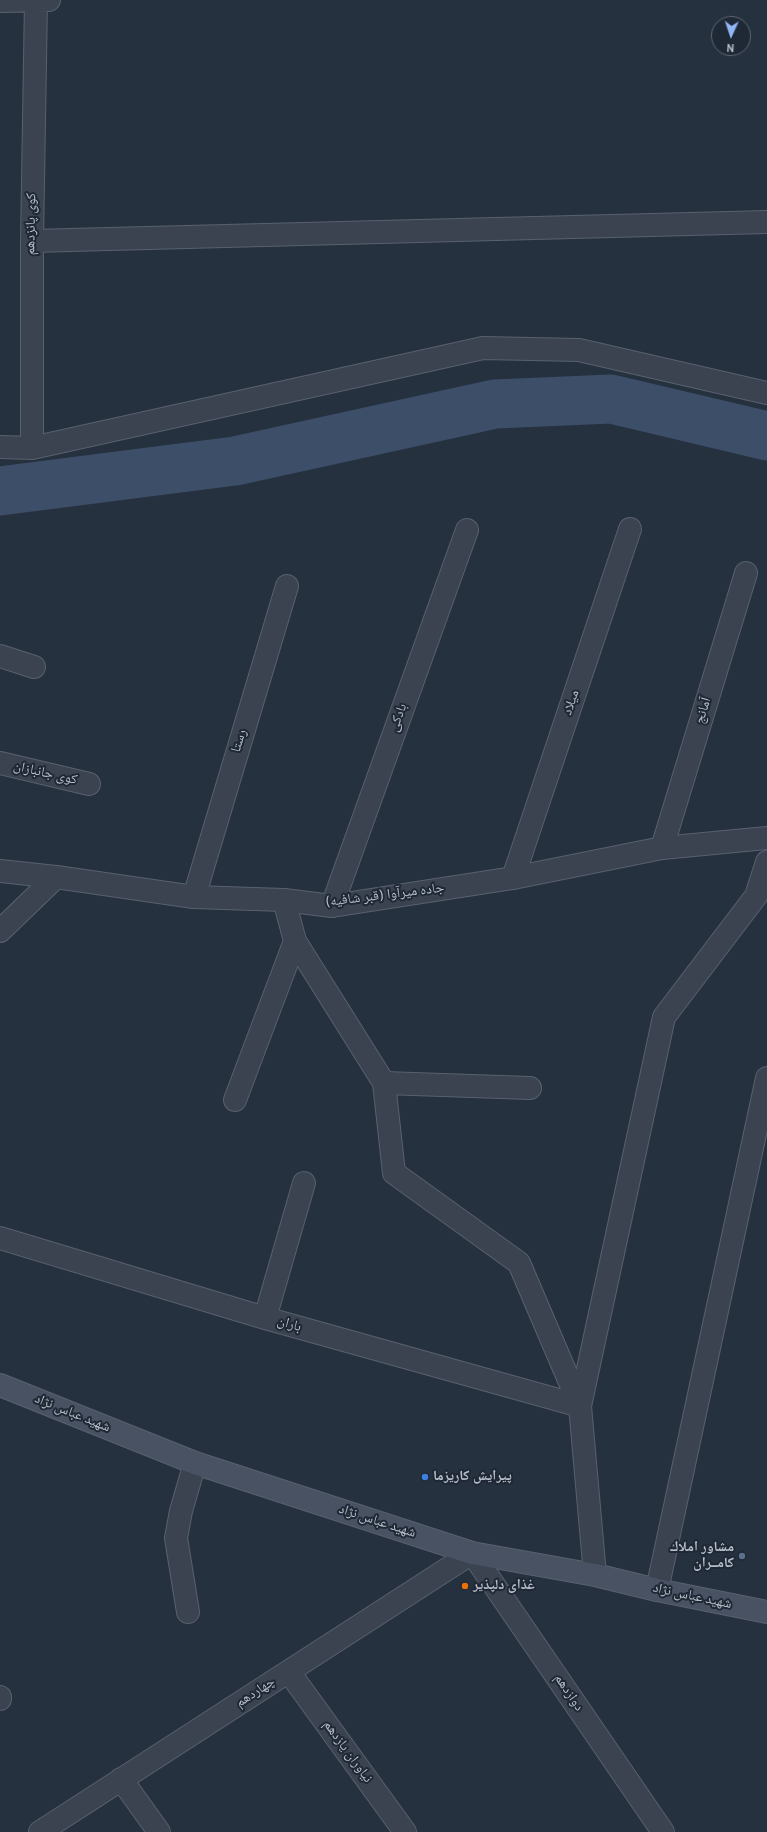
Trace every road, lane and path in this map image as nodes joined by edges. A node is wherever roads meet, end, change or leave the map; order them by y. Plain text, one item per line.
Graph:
1 (36, 0) edge
2 (49, 0) edge
3 (0, 1) edge
4 (767, 222) edge
5 (32, 241) junction
6 (767, 393) edge
7 (0, 446) edge
8 (32, 448) junction
9 (630, 529) dead end
10 (467, 530) dead end
11 (746, 573) dead end
12 (287, 586) dead end
13 (0, 656) edge
14 (34, 667) dead end
15 (0, 763) edge
16 (89, 784) dead end
17 (767, 838) edge
18 (662, 848) junction
19 (767, 862) edge
20 (0, 872) edge
21 (56, 877) junction
22 (513, 878) junction
23 (194, 896) junction
24 (284, 900) junction
25 (332, 906) junction
26 (0, 931) edge
27 (295, 941) junction
28 (767, 1078) edge
29 (384, 1083) junction
30 (530, 1088) dead end
31 (235, 1100) dead end
32 (304, 1183) dead end
33 (0, 1238) edge
34 (265, 1318) junction
35 (0, 1385) edge
36 (580, 1406) junction
37 (195, 1463) junction
38 (472, 1553) junction
39 (595, 1575) junction
40 (657, 1590) junction
41 (188, 1612) dead end
42 (767, 1612) edge
43 (288, 1672) junction
44 (122, 1779) junction
45 (40, 1832) edge
46 (159, 1832) edge
47 (405, 1832) edge
48 (663, 1832) edge

1 - 2 street
1 - 3 street
1 - 5 street, کوی پانزدهم
4 - 5 street
5 - 8 street, کوی پانزدهم
6 - 8 street
7 - 8 street
9 - 22 street, میلاد
10 - 25 street, بادکی
11 - 18 street, آمانج
12 - 23 street, رستا
13 - 14 street
15 - 16 street, کوی جانبازان
17 - 18 street, جاده میرآوا (قبر شافیه)
18 - 22 street, جاده میرآوا (قبر شافیه)
19 - 36 street
20 - 21 street, جاده میرآوا (قبر شافیه)
21 - 23 street, جاده میرآوا (قبر شافیه)
21 - 26 street
22 - 25 street, جاده میرآوا (قبر شافیه)
23 - 24 street, جاده میرآوا (قبر شافیه)
24 - 25 street, جاده میرآوا (قبر شافیه)
24 - 27 street
27 - 29 street
27 - 31 street
28 - 40 street
29 - 30 street
29 - 36 street
32 - 34 street
33 - 34 street, باران
34 - 36 street, باران
35 - 37 main road, شهید عباس نژاد
36 - 39 street
37 - 38 main road, شهید عباس نژاد
37 - 41 street
38 - 39 main road, شهید عباس نژاد
38 - 43 street, چهاردهم
38 - 48 street, دوازدهم
39 - 40 main road, شهید عباس نژاد
40 - 42 main road, شهید عباس نژاد
43 - 44 street, چهاردهم
43 - 47 street, نیاوران یازدهم
44 - 45 street, چهاردهم
44 - 46 street

